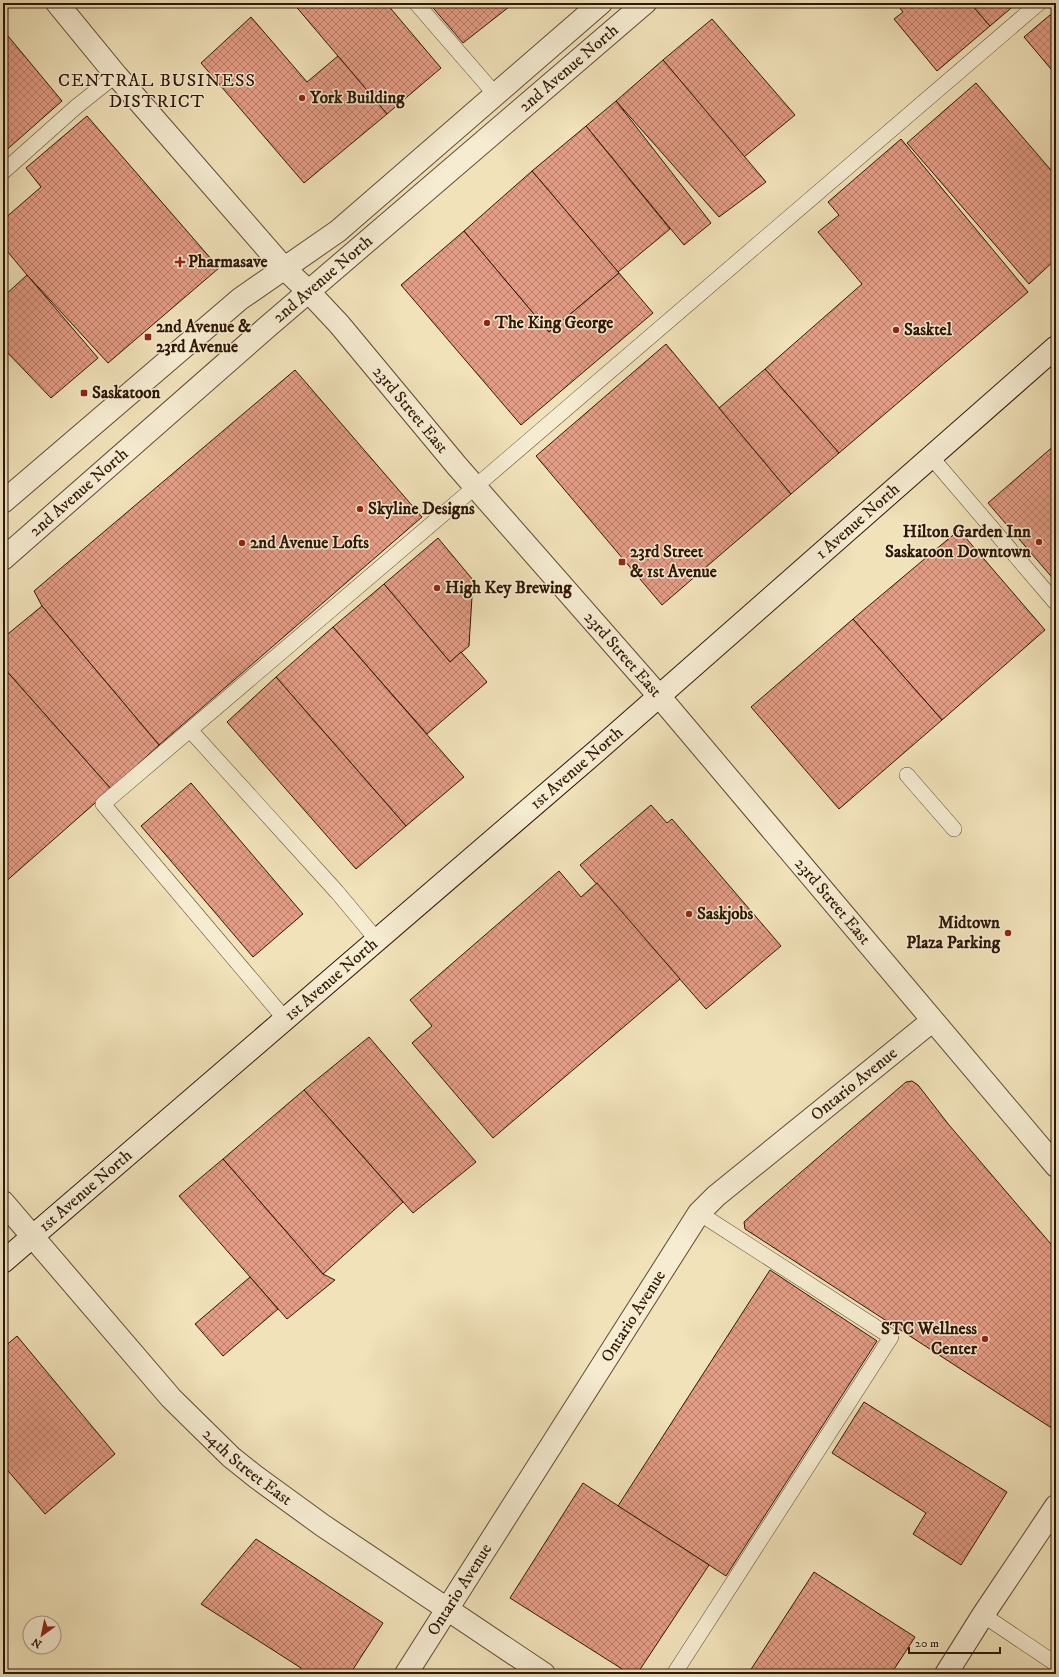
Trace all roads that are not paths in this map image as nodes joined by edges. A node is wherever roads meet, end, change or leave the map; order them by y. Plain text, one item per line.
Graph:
1 (56, 3) edge
2 (416, 3) edge
3 (601, 3) edge
4 (645, 3) edge
5 (1039, 3) edge
6 (116, 75) junction
7 (495, 94) junction
8 (3, 172) edge
9 (284, 268) junction
10 (308, 291) junction
11 (1056, 347) edge
12 (932, 458) junction
13 (475, 487) junction
14 (3, 502) edge
15 (3, 559) edge
16 (1055, 602) edge
17 (659, 696) junction
18 (190, 730) junction
19 (907, 775) dead end
20 (954, 829) dead end
21 (377, 940) junction
22 (285, 1019) junction
23 (932, 1021) junction
24 (1054, 1158) edge
25 (3, 1202) edge
26 (699, 1213) junction
27 (33, 1236) junction
28 (3, 1262) edge
29 (1056, 1506) edge
30 (447, 1610) junction
31 (983, 1615) junction
32 (1056, 1664) edge
33 (406, 1674) edge
34 (538, 1674) edge
35 (674, 1674) edge
36 (946, 1674) edge

1 - 6 street, 23rd Street East
2 - 7 lane
3 - 7 street, 2nd Avenue North
4 - 10 street, 2nd Avenue North
5 - 13 lane
6 - 8 lane
6 - 9 street, 23rd Street East
7 - 9 street, 2nd Avenue North
9 - 10 street, 23rd Street East
9 - 14 street, 2nd Avenue North
10 - 13 street, 23rd Street East
10 - 15 street, 2nd Avenue North
11 - 12 street, 1 Avenue North
12 - 16 lane
12 - 17 street, 1 Avenue North
13 - 17 street, 23rd Street East
13 - 18 lane
17 - 21 street, 1st Avenue North
17 - 23 street, 23rd Street East
18 - 21 lane
18 - 22 lane
19 - 20 lane
21 - 22 street, 1st Avenue North
22 - 27 street, 1st Avenue North
23 - 24 street, 23rd Street East
23 - 26 street, Ontario Avenue
25 - 27 street, 24th Street East
26 - 30 street, Ontario Avenue
26 - 35 lane
27 - 28 street, 1st Avenue North
27 - 30 street, 24th Street East
29 - 31 street
30 - 33 street, Ontario Avenue
30 - 34 street, 24th Street East
31 - 32 lane
31 - 36 street

